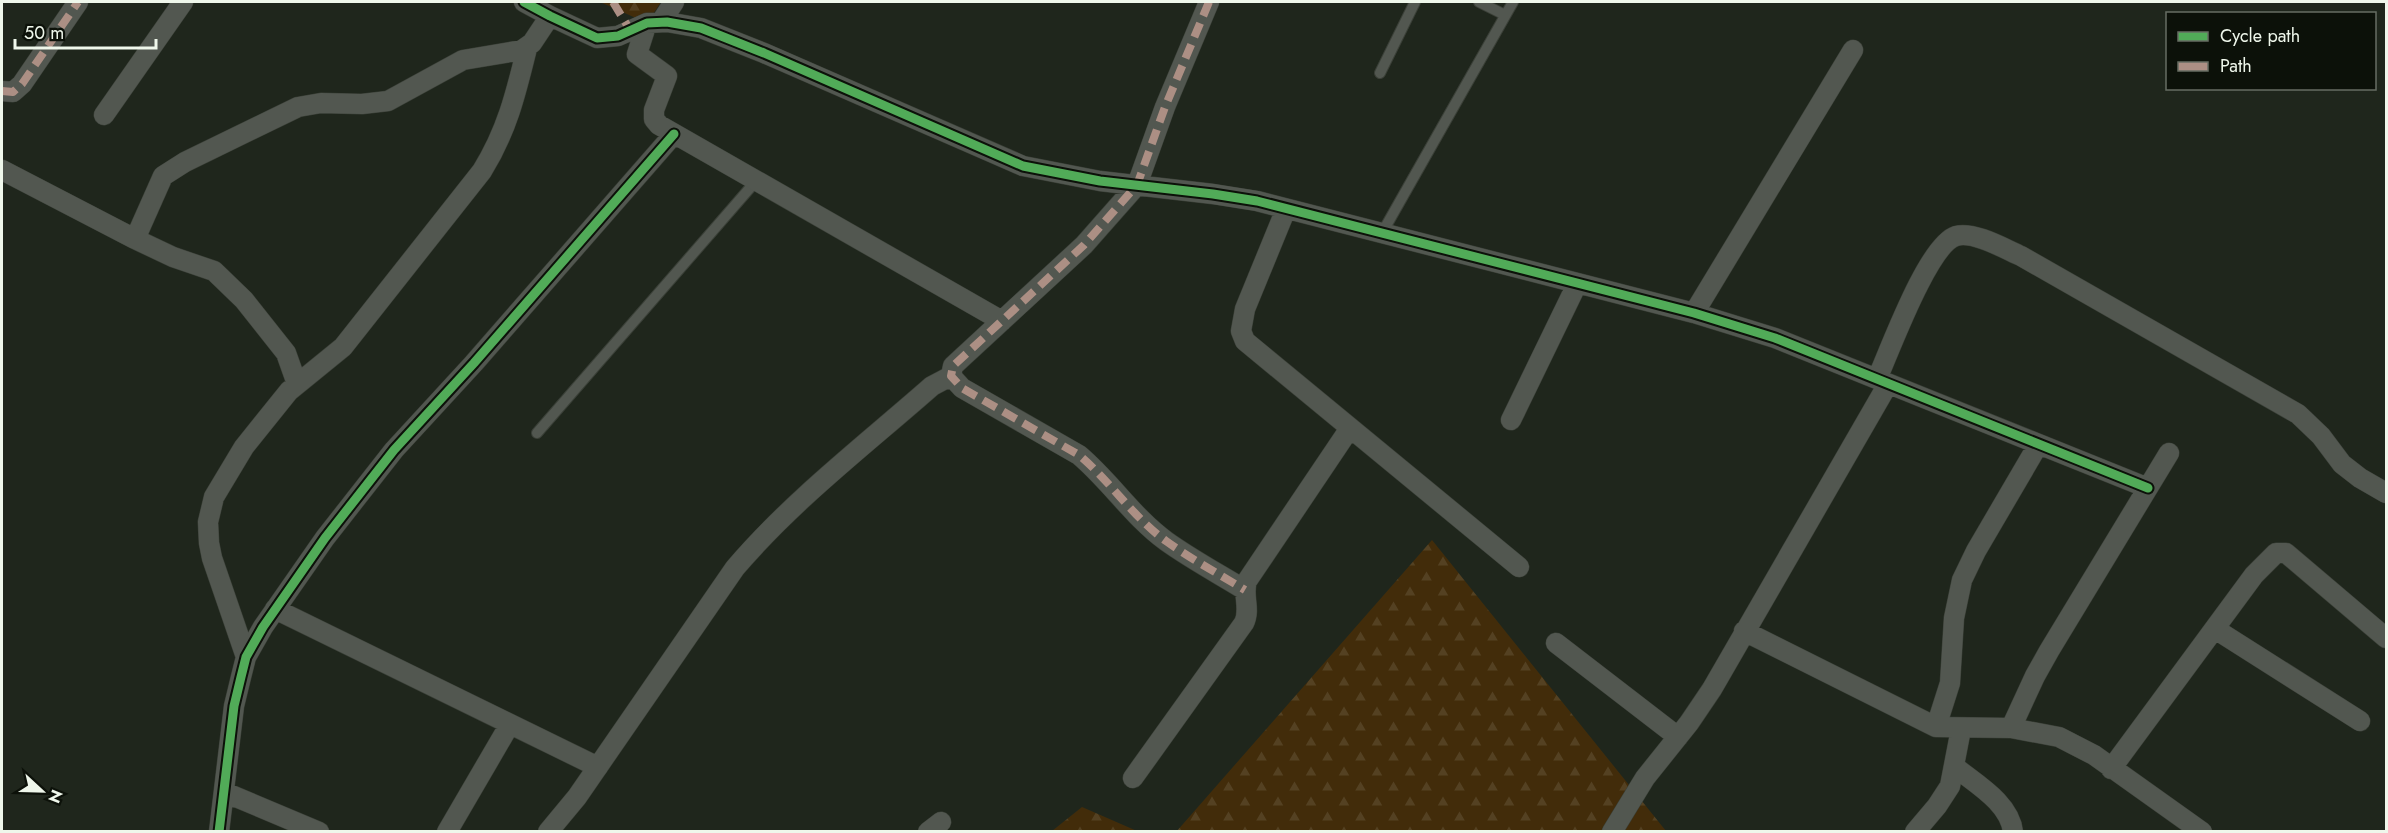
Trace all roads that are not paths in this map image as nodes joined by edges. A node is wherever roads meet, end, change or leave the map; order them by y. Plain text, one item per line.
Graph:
1 (78, 2) edge
2 (183, 2) edge
3 (524, 2) edge
4 (674, 2) edge
5 (1209, 2) edge
6 (1415, 2) edge
7 (1479, 2) edge
8 (1513, 2) edge
9 (1505, 15) junction
10 (550, 16) junction
11 (654, 23) junction
12 (527, 48) junction
13 (1853, 50) dead end
14 (1380, 73) dead end
15 (2, 90) edge
16 (104, 115) dead end
17 (674, 134) junction
18 (2, 170) edge
19 (756, 181) junction
20 (1137, 185) junction
21 (1286, 208) junction
22 (1382, 233) junction
23 (135, 239) junction
24 (1577, 284) junction
25 (1694, 313) junction
26 (1002, 321) junction
27 (951, 376) junction
28 (1882, 381) junction
29 (297, 384) junction
30 (1511, 420) dead end
31 (1350, 428) junction
32 (537, 433) dead end
33 (2038, 445) junction
34 (2169, 453) dead end
35 (2148, 488) junction
36 (2386, 493) edge
37 (1519, 567) dead end
38 (1245, 590) junction
39 (275, 609) junction
40 (2215, 629) junction
41 (1744, 631) junction
42 (2386, 638) edge
43 (1556, 643) dead end
44 (246, 657) junction
45 (2360, 721) dead end
46 (510, 724) junction
47 (1936, 727) junction
48 (2011, 728) junction
49 (1961, 729) junction
50 (1678, 737) junction
51 (598, 767) junction
52 (1955, 767) junction
53 (2112, 769) junction
54 (1132, 778) dead end
55 (224, 792) junction
56 (1618, 829) edge
57 (310, 830) edge
58 (219, 831) edge
59 (447, 831) edge
60 (548, 831) edge
61 (1915, 831) edge
62 (2013, 831) edge
63 (2202, 831) edge

1 - 15 street
2 - 16 street
3 - 10 street
4 - 11 street
5 - 20 street
6 - 14 lane
7 - 9 lane
8 - 9 lane
9 - 22 lane
10 - 11 street
10 - 12 street
11 - 17 street
11 - 20 street
12 - 23 street
12 - 29 street
13 - 25 street
17 - 19 street
17 - 39 street
18 - 23 street
19 - 26 street
19 - 32 lane
20 - 21 street
20 - 26 street
21 - 22 street
21 - 31 street
22 - 24 street
23 - 29 street
24 - 25 street
24 - 30 street
25 - 28 street
26 - 27 street
27 - 38 street
27 - 51 street
28 - 33 street
28 - 36 street
28 - 41 street
29 - 44 street
31 - 37 street
31 - 38 street
33 - 35 street
33 - 47 street
34 - 35 street
35 - 48 street
38 - 54 street
39 - 44 street
39 - 46 street
40 - 42 street
40 - 45 street
40 - 53 street
41 - 47 street
41 - 50 street
43 - 50 street
44 - 55 street
46 - 51 street
46 - 59 street
47 - 49 street
48 - 49 street
48 - 53 street
49 - 52 street
50 - 56 street
51 - 60 street
52 - 61 street
52 - 62 street
53 - 63 street
55 - 57 street
55 - 58 street

